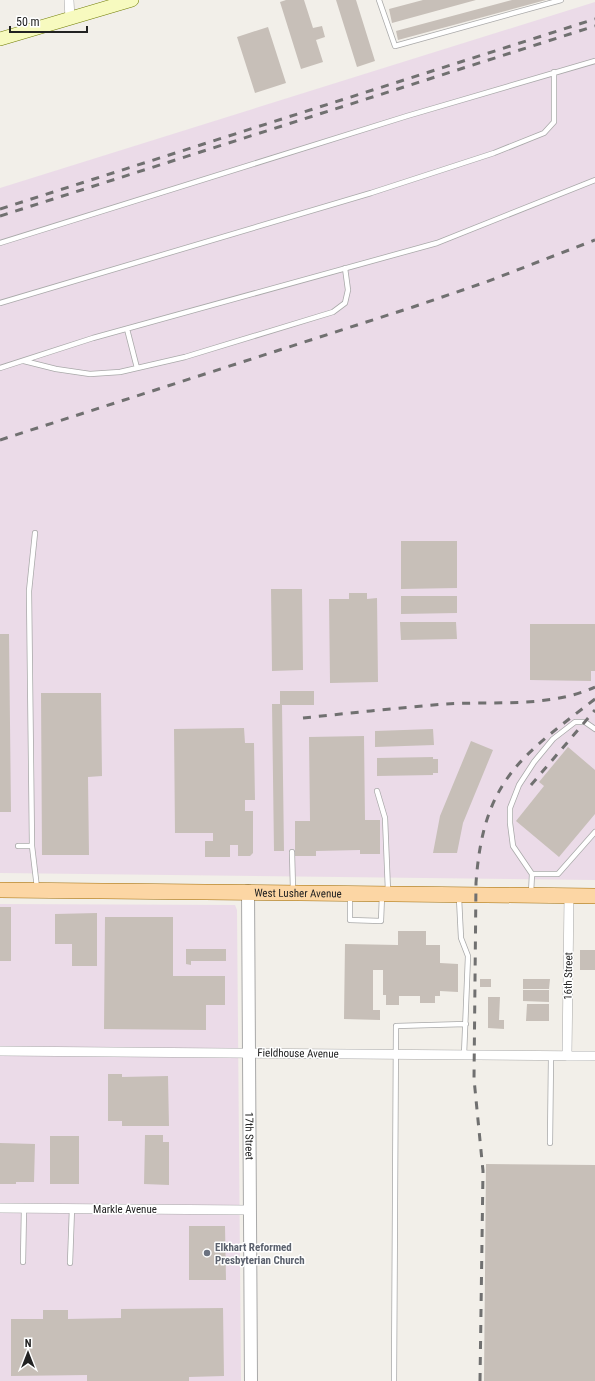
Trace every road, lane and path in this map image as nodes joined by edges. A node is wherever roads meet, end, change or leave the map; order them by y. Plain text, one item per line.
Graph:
1 (69, 0) edge
2 (132, 0) edge
3 (379, 0) edge
4 (561, 0) edge
5 (70, 20) junction
6 (0, 39) edge
7 (595, 61) edge
8 (554, 72) junction
9 (595, 180) edge
10 (0, 243) edge
11 (345, 268) junction
12 (0, 303) edge
13 (126, 328) junction
14 (22, 361) junction
15 (0, 368) edge
16 (137, 368) junction
17 (35, 533) dead end
18 (595, 729) edge
19 (377, 791) dead end
20 (595, 832) edge
21 (18, 846) dead end
22 (32, 846) junction
23 (292, 852) dead end
24 (532, 874) junction
25 (0, 890) edge
26 (37, 890) junction
27 (248, 891) junction
28 (294, 892) junction
29 (350, 893) junction
30 (385, 893) junction
31 (459, 894) junction
32 (568, 896) junction
33 (595, 896) edge
34 (531, 897) junction
35 (466, 1024) junction
36 (0, 1050) edge
37 (249, 1052) junction
38 (395, 1054) junction
39 (464, 1055) junction
40 (551, 1056) junction
41 (567, 1056) junction
42 (595, 1056) edge
43 (550, 1143) dead end
44 (0, 1208) edge
45 (24, 1208) junction
46 (72, 1208) junction
47 (250, 1210) junction
48 (23, 1262) dead end
49 (70, 1263) dead end
50 (251, 1381) edge
51 (394, 1381) edge

1 - 5 street
2 - 5 main road
3 - 4 lane
5 - 6 main road
7 - 8 lane
8 - 10 lane
8 - 12 lane
9 - 11 lane
11 - 13 lane
11 - 16 lane
13 - 14 lane
13 - 16 lane
14 - 15 lane
14 - 16 lane
17 - 22 lane
18 - 24 lane
19 - 30 lane
20 - 24 lane
21 - 22 lane
22 - 26 lane
23 - 28 lane
24 - 34 lane
25 - 26 main road, West Lusher Avenue
26 - 27 main road, West Lusher Avenue
27 - 28 main road, West Lusher Avenue
27 - 37 street, 17th Street
28 - 29 main road, West Lusher Avenue
29 - 30 main road, West Lusher Avenue
29 - 30 lane
30 - 31 main road, West Lusher Avenue
31 - 34 main road, West Lusher Avenue
31 - 35 lane
32 - 33 main road, West Lusher Avenue
32 - 34 main road, West Lusher Avenue
32 - 41 street, 16th Street
35 - 38 lane
35 - 39 lane
36 - 37 street, Fieldhouse Avenue
37 - 38 street, Fieldhouse Avenue
37 - 47 street, 17th Street
38 - 39 street, Fieldhouse Avenue
38 - 51 lane
39 - 40 street, Fieldhouse Avenue
40 - 41 street, Fieldhouse Avenue
40 - 43 lane
41 - 42 street, Fieldhouse Avenue
44 - 45 street, Markle Avenue
45 - 46 street, Markle Avenue
45 - 48 lane
46 - 47 street, Markle Avenue
46 - 49 lane
47 - 50 street, 17th Street

